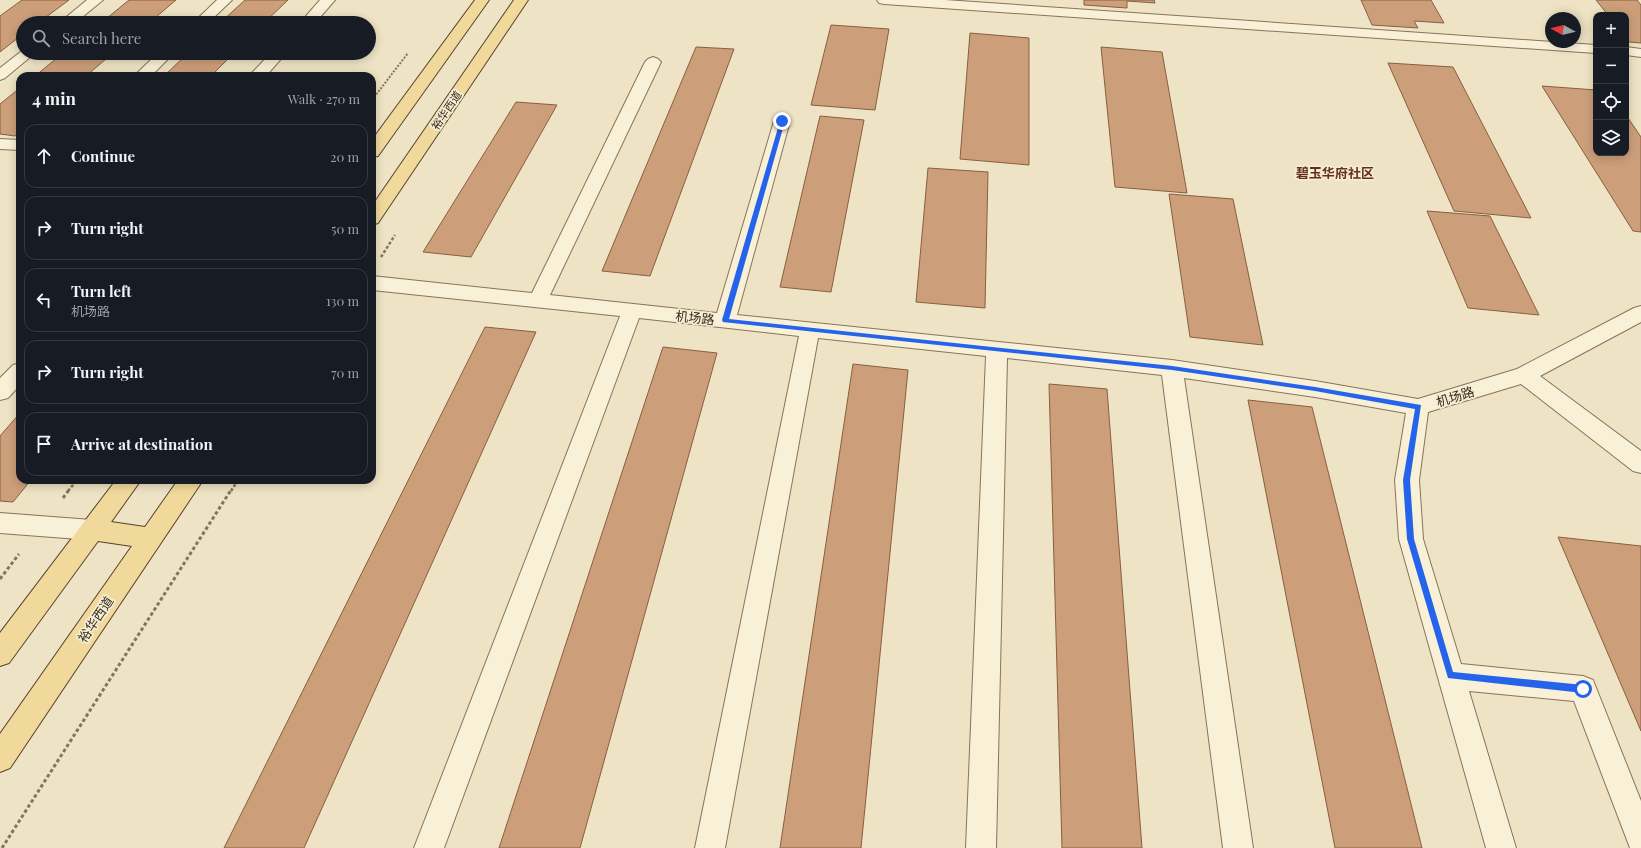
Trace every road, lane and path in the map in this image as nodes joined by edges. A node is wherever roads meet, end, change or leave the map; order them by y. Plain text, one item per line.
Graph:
1 (96, 0) edge
2 (225, 0) edge
3 (328, 0) edge
4 (482, 0) edge
5 (521, 0) edge
6 (884, 0) edge
7 (75, 16) edge
8 (208, 16) edge
9 (313, 16) edge
10 (1593, 49) edge
11 (1629, 52) edge
12 (1641, 52) edge
13 (19, 60) edge
14 (159, 60) edge
15 (272, 60) edge
16 (652, 62) dead end
17 (146, 72) edge
18 (261, 72) edge
19 (0, 75) edge
20 (782, 121) dead end
21 (0, 144) edge
22 (16, 145) edge
23 (376, 146) edge
24 (376, 213) edge
25 (376, 283) edge
26 (538, 300) junction
27 (632, 311) junction
28 (1641, 313) edge
29 (725, 320) junction
30 (810, 329) junction
31 (997, 350) junction
32 (1172, 368) junction
33 (16, 374) edge
34 (1524, 375) junction
35 (0, 392) edge
36 (1418, 407) junction
37 (1641, 464) edge
38 (126, 484) edge
39 (188, 484) edge
40 (235, 484) edge
41 (0, 523) edge
42 (92, 530) junction
43 (151, 538) junction
44 (0, 654) edge
45 (1450, 676) junction
46 (0, 758) edge
47 (1641, 838) edge
48 (2, 848) edge
49 (429, 848) edge
50 (710, 848) edge
51 (981, 848) edge
52 (1238, 848) edge
53 (1501, 848) edge

1 - 7 street
2 - 8 street
3 - 9 street
4 - 23 main road
5 - 24 main road, 裕华西道
6 - 10 street
11 - 12 street
13 - 19 street
14 - 17 street
15 - 18 street
16 - 26 street
20 - 29 street
21 - 22 street
25 - 26 street, 机场路
26 - 27 street, 机场路
27 - 29 street, 机场路
27 - 49 street
28 - 34 street, 机场路
29 - 30 street, 机场路
30 - 31 street, 机场路
30 - 50 street
31 - 32 street, 机场路
31 - 51 street
32 - 36 street, 机场路
32 - 52 street
33 - 35 street
34 - 36 street, 机场路
34 - 37 street
36 - 45 street
38 - 42 main road
39 - 43 main road, 裕华西道
40 - 48 path
41 - 42 street
42 - 43 main road
42 - 44 main road
43 - 46 main road, 裕华西道
45 - 47 street
45 - 53 street

